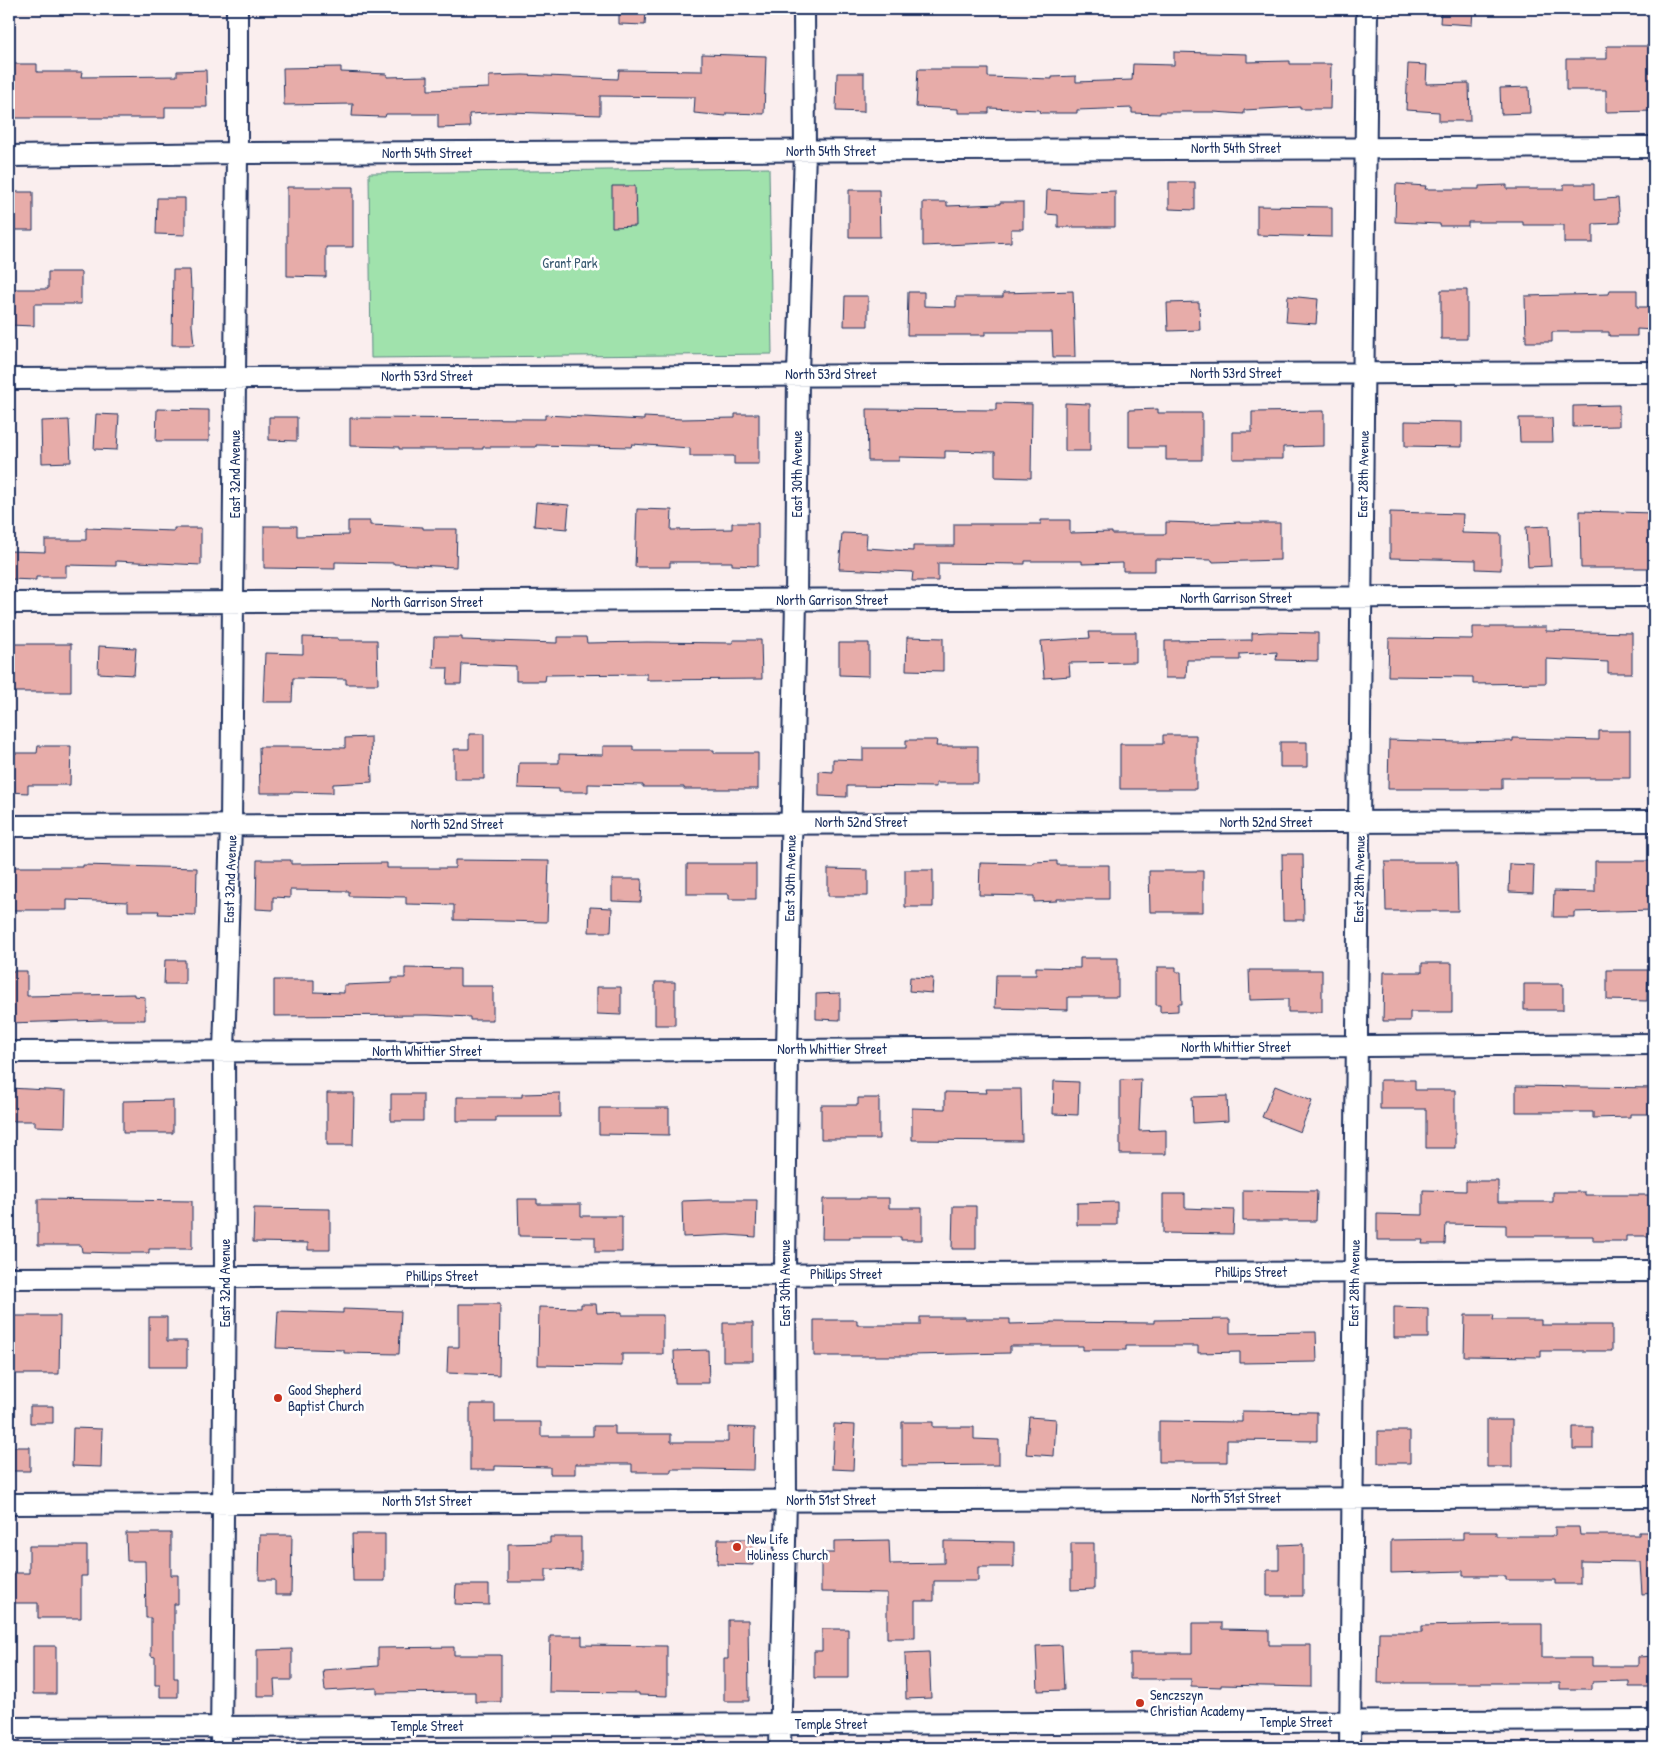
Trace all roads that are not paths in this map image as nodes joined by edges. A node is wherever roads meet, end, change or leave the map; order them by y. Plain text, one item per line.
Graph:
1 (237, 9) edge
2 (804, 9) edge
3 (1367, 9) edge
4 (1366, 147) junction
5 (1654, 147) edge
6 (805, 152) junction
7 (237, 153) junction
8 (9, 156) edge
9 (1364, 372) junction
10 (1654, 372) edge
11 (798, 374) junction
12 (235, 378) junction
13 (9, 379) edge
14 (1654, 596) edge
15 (1361, 598) junction
16 (796, 600) junction
17 (9, 603) edge
18 (234, 603) junction
19 (1654, 820) edge
20 (791, 822) junction
21 (1359, 822) junction
22 (231, 825) junction
23 (9, 826) edge
24 (1654, 1044) edge
25 (1357, 1046) junction
26 (787, 1050) junction
27 (9, 1052) edge
28 (224, 1052) junction
29 (1355, 1271) junction
30 (1654, 1271) edge
31 (785, 1274) junction
32 (9, 1278) edge
33 (225, 1278) junction
34 (1654, 1497) edge
35 (1352, 1498) junction
36 (786, 1500) junction
37 (223, 1502) junction
38 (9, 1504) edge
39 (1654, 1720) edge
40 (1350, 1721) junction
41 (781, 1724) junction
42 (221, 1727) junction
43 (9, 1728) edge
44 (221, 1748) edge
45 (780, 1748) edge
46 (1350, 1748) edge

1 - 7 street, East 32nd Avenue
2 - 6 street, East 30th Avenue
3 - 4 street, East 28th Avenue
4 - 5 street, North 54th Street
4 - 6 street, North 54th Street
4 - 9 street, East 28th Avenue
6 - 7 street, North 54th Street
6 - 11 street, East 30th Avenue
7 - 8 street, North 54th Street
7 - 12 street, East 32nd Avenue
9 - 10 street, North 53rd Street
9 - 11 street, North 53rd Street
9 - 15 street, East 28th Avenue
11 - 12 street, North 53rd Street
11 - 16 street, East 30th Avenue
12 - 13 street, North 53rd Street
12 - 18 street, East 32nd Avenue
14 - 15 street, North Garrison Street
15 - 16 street, North Garrison Street
15 - 21 street, East 28th Avenue
16 - 18 street, North Garrison Street
16 - 20 street, East 30th Avenue
17 - 18 street, North Garrison Street
18 - 22 street, East 32nd Avenue
19 - 21 street, North 52nd Street
20 - 21 street, North 52nd Street
20 - 22 street, North 52nd Street
20 - 26 street, East 30th Avenue
21 - 25 street, East 28th Avenue
22 - 23 street, North 52nd Street
22 - 28 street, East 32nd Avenue
24 - 25 street, North Whittier Street
25 - 26 street, North Whittier Street
25 - 29 street, East 28th Avenue
26 - 28 street, North Whittier Street
26 - 31 street, East 30th Avenue
27 - 28 street, North Whittier Street
28 - 33 street, East 32nd Avenue
29 - 30 street, Phillips Street
29 - 31 street, Phillips Street
29 - 35 street, East 28th Avenue
31 - 33 street, Phillips Street
31 - 36 street, East 30th Avenue
32 - 33 street, Phillips Street
33 - 37 street, East 32nd Avenue
34 - 35 street, North 51st Street
35 - 36 street, North 51st Street
35 - 40 street, East 28th Avenue
36 - 37 street, North 51st Street
36 - 41 street, East 30th Avenue
37 - 38 street, North 51st Street
37 - 42 street, East 32nd Avenue
39 - 40 street, Temple Street
40 - 41 street, Temple Street
40 - 46 street, East 28th Avenue
41 - 42 street, Temple Street
41 - 45 street, East 30th Avenue
42 - 43 street, Temple Street
42 - 44 street, East 32nd Avenue

